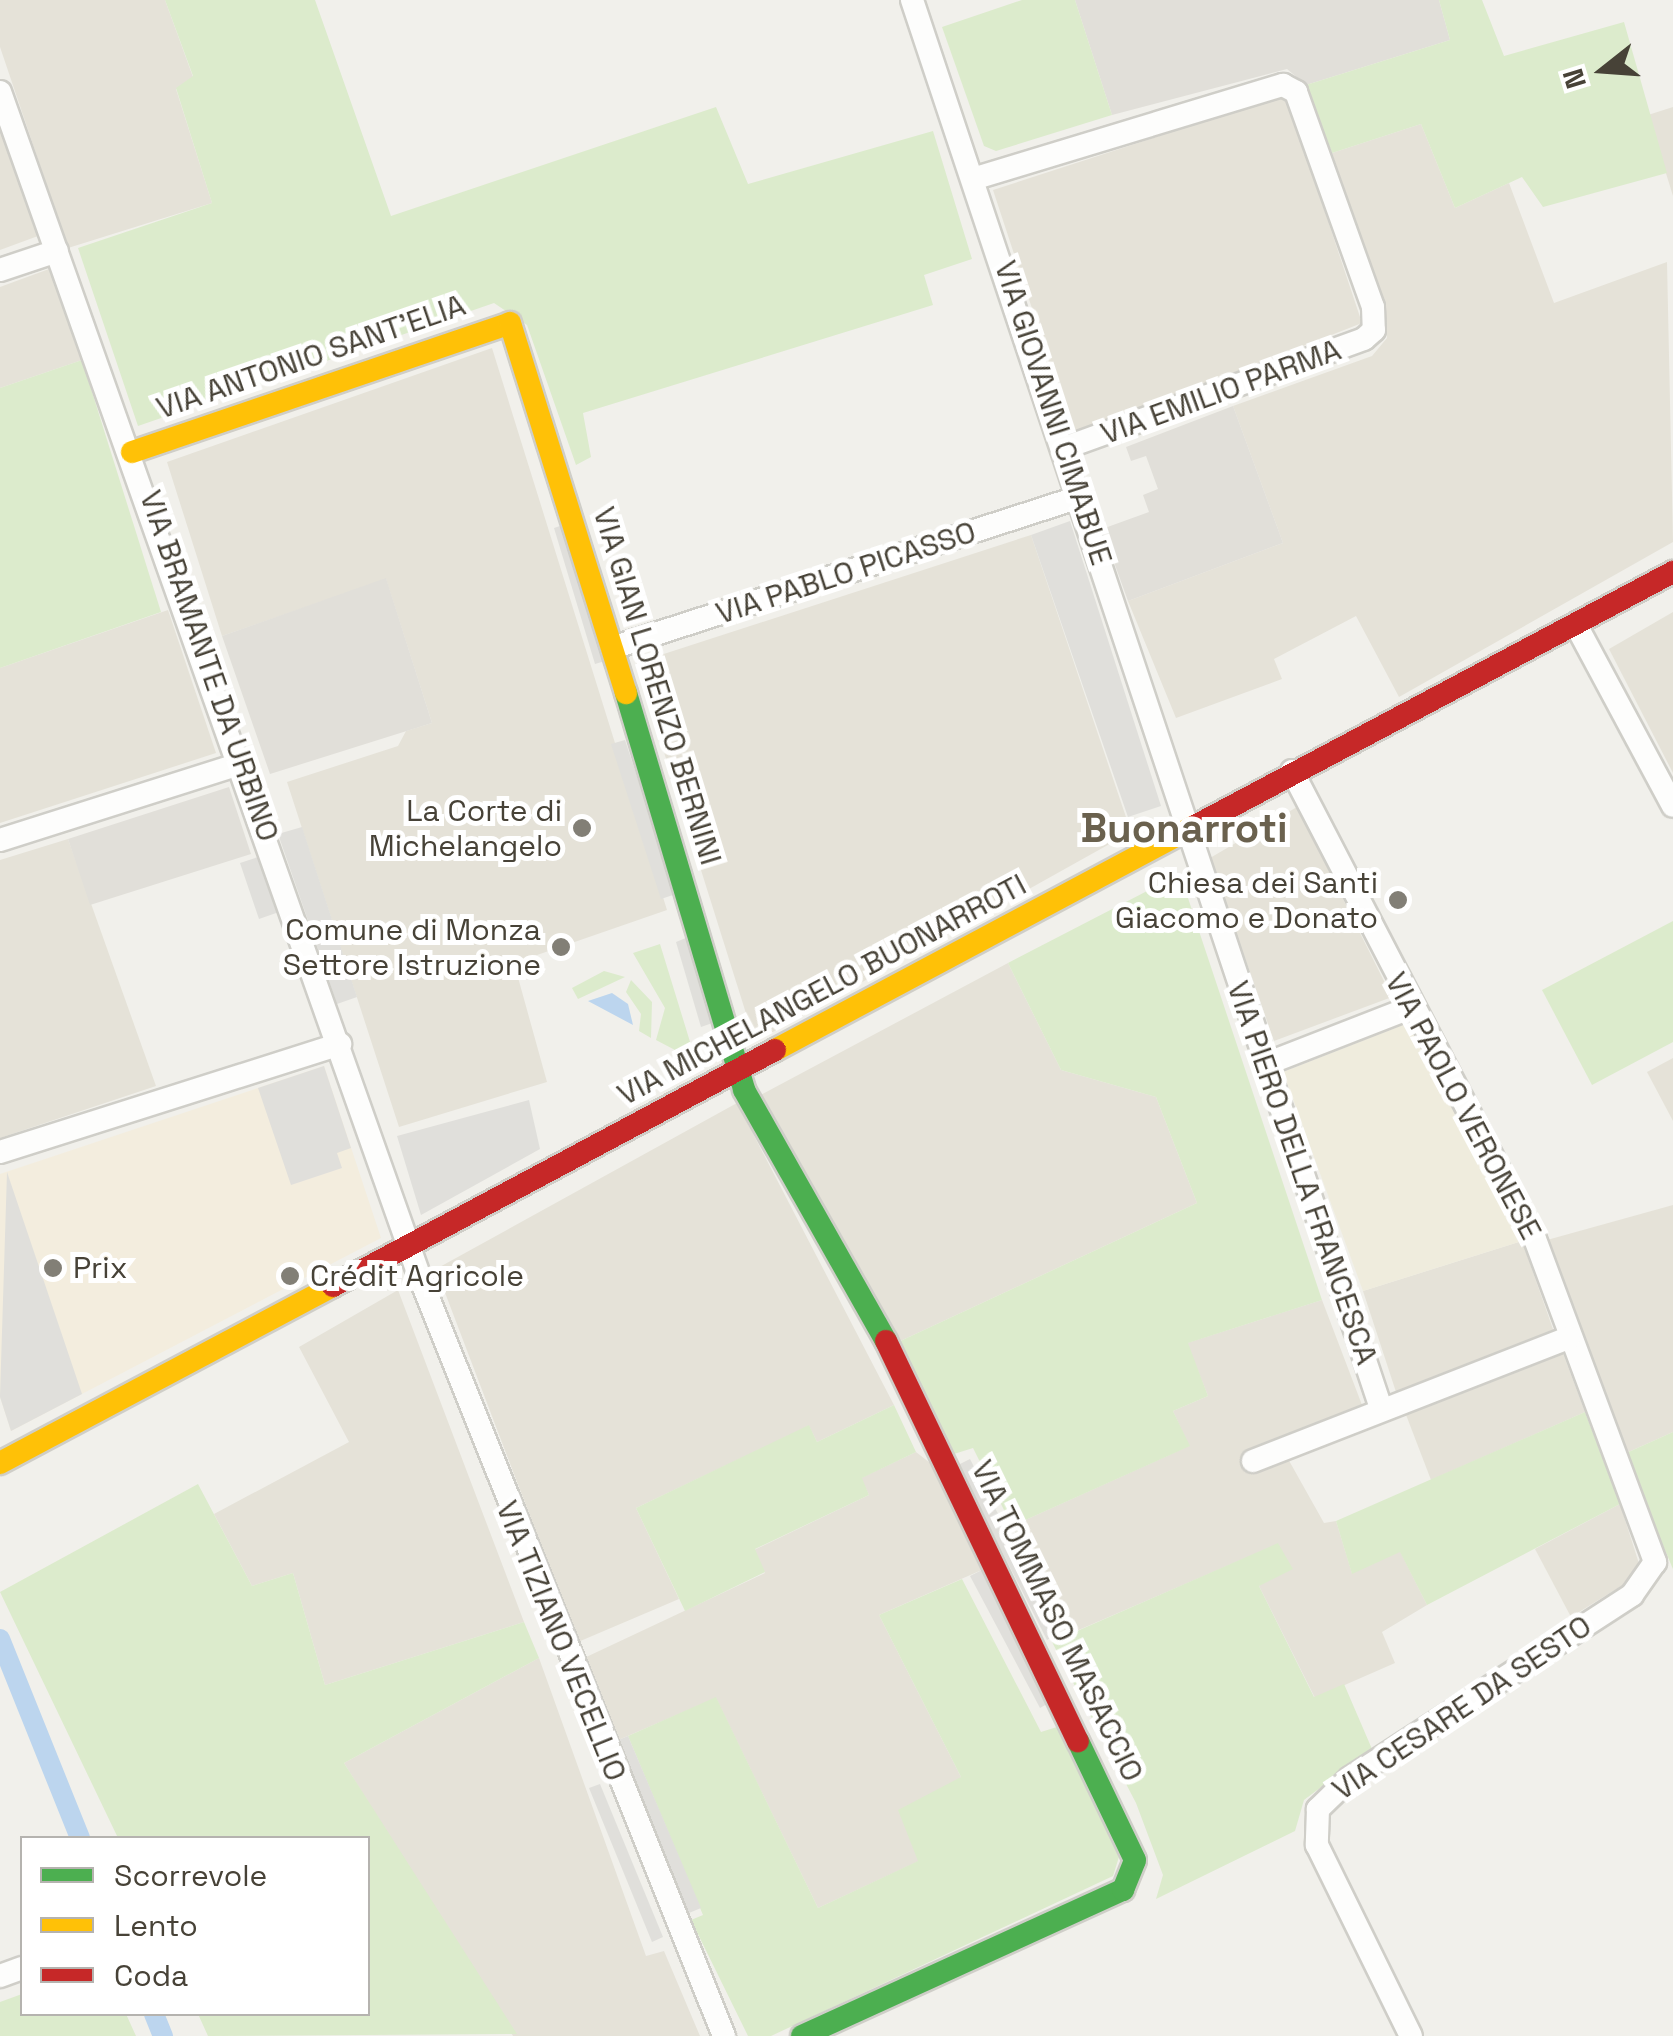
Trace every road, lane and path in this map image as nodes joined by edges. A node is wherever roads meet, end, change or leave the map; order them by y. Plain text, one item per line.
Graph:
1 (912, 0) edge
2 (0, 92) edge
3 (976, 178) junction
4 (56, 251) junction
5 (0, 270) edge
6 (510, 323) joint
7 (1065, 448) junction
8 (132, 452) junction
9 (1080, 497) junction
10 (1673, 572) edge
11 (1576, 625) junction
12 (612, 648) junction
13 (243, 763) junction
14 (1292, 771) junction
15 (1673, 806) edge
16 (1186, 828) junction
17 (0, 840) edge
18 (1410, 1008) junction
19 (340, 1044) junction
20 (1266, 1064) junction
21 (738, 1070) junction
22 (0, 1152) edge
23 (407, 1243) junction
24 (1569, 1338) junction
25 (1380, 1405) junction
26 (1253, 1461) dead end
27 (0, 1463) edge
28 (1655, 1562) joint
29 (724, 2036) edge
30 (802, 2036) edge
31 (1411, 2036) edge

1 - 3 street, VIA GIOVANNI CIMABUE
2 - 4 street, VIA BRAMANTE DA URBINO
3 - 7 street, VIA GIOVANNI CIMABUE
3 - 7 street, VIA EMILIO PARMA
4 - 5 street
4 - 8 street, VIA BRAMANTE DA URBINO
6 - 8 street, VIA ANTONIO SANT'ELIA
6 - 12 street, VIA GIAN LORENZO BERNINI
7 - 9 street, VIA GIOVANNI CIMABUE
8 - 13 street, VIA BRAMANTE DA URBINO
9 - 12 street, VIA PABLO PICASSO
9 - 16 street, VIA GIOVANNI CIMABUE
10 - 11 street, VIA MICHELANGELO BUONARROTI
11 - 14 street, VIA MICHELANGELO BUONARROTI
11 - 15 street
12 - 21 street, VIA GIAN LORENZO BERNINI
13 - 17 street
13 - 19 street, VIA BRAMANTE DA URBINO
14 - 16 street, VIA MICHELANGELO BUONARROTI
14 - 18 street, VIA PAOLO VERONESE
16 - 20 street, VIA PIERO DELLA FRANCESCA
16 - 21 street, VIA MICHELANGELO BUONARROTI
18 - 20 street
18 - 24 street, VIA PAOLO VERONESE
19 - 22 street
19 - 23 street, VIA BRAMANTE DA URBINO
20 - 25 street, VIA PIERO DELLA FRANCESCA
21 - 23 street, VIA MICHELANGELO BUONARROTI
21 - 30 street, VIA TOMMASO MASACCIO
23 - 27 street, VIA MICHELANGELO BUONARROTI
23 - 29 street, VIA TIZIANO VECELLIO
24 - 25 street
24 - 28 street, VIA PAOLO VERONESE
25 - 26 street
28 - 31 street, VIA CESARE DA SESTO

